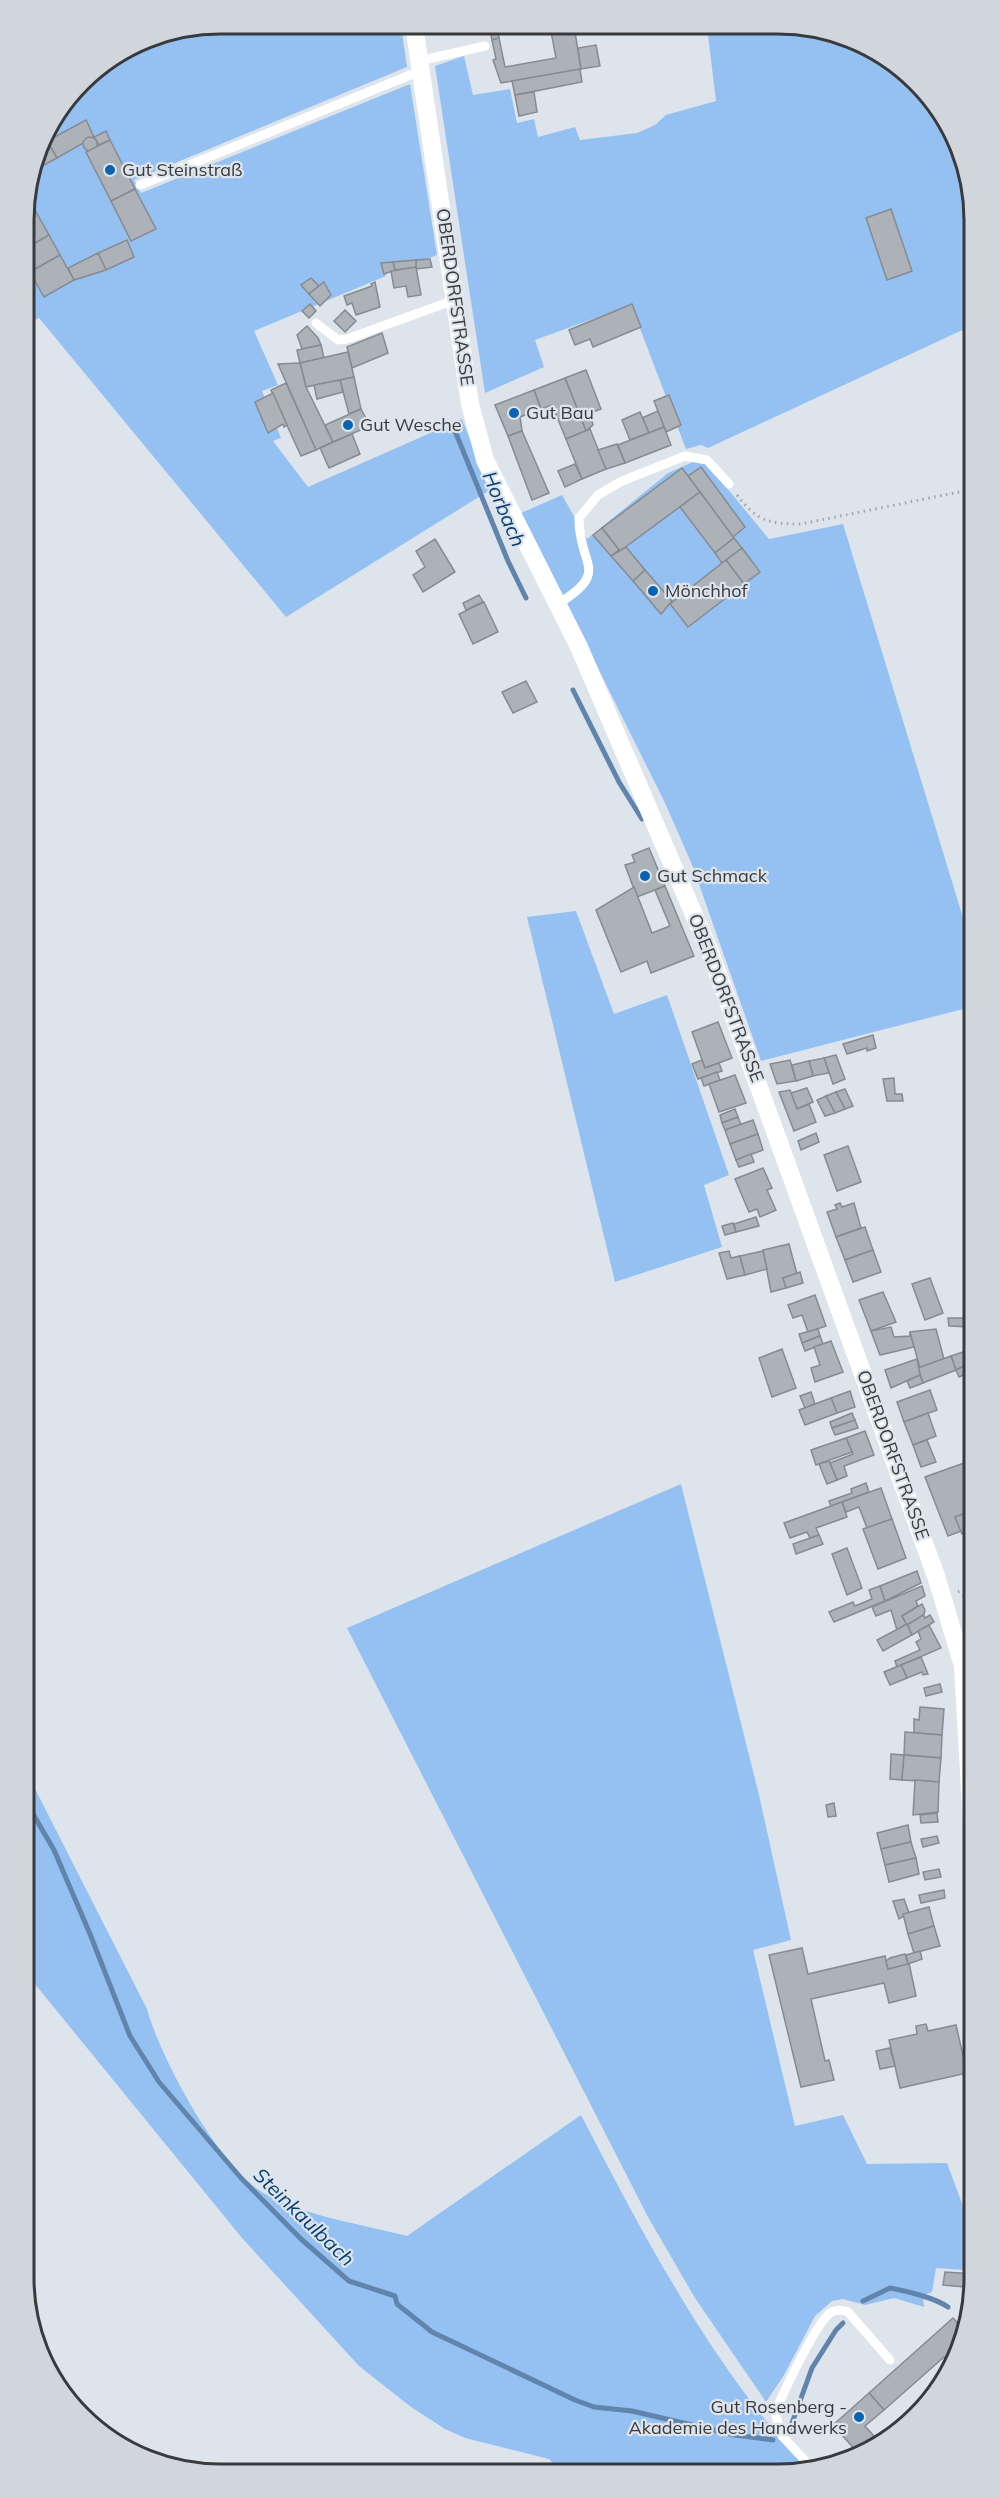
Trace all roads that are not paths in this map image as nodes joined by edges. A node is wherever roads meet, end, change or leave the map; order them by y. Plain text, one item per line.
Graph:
1 (415, 35) edge
2 (485, 46) dead end
3 (420, 66) junction
4 (140, 184) dead end
5 (457, 298) junction
6 (316, 323) dead end
7 (729, 484) road end
8 (556, 605) junction
9 (964, 1684) edge
10 (890, 2360) dead end
11 (806, 2461) edge

1 - 3 street, OBERDORFSTRASSE
2 - 3 lane
3 - 4 lane
3 - 5 street, OBERDORFSTRASSE
5 - 6 lane
5 - 8 street, OBERDORFSTRASSE
7 - 8 lane
8 - 9 street, OBERDORFSTRASSE
10 - 11 lane

